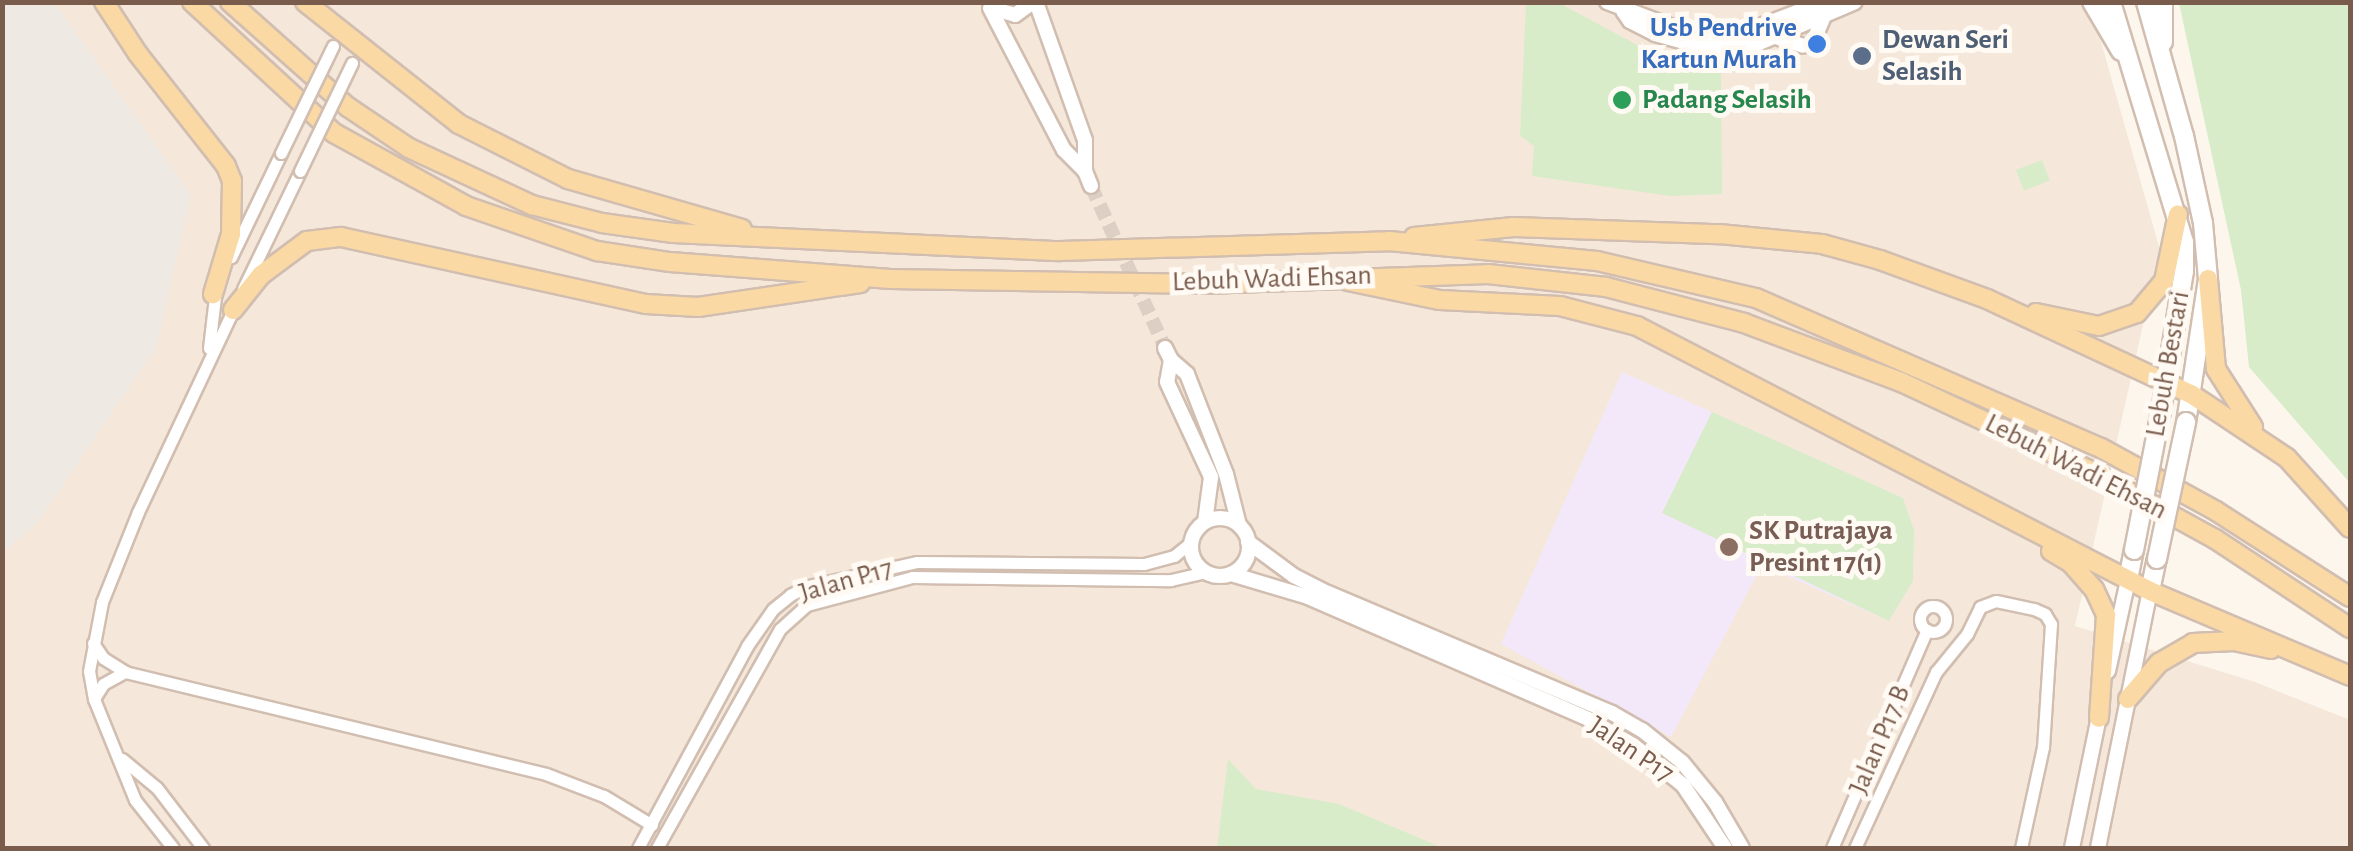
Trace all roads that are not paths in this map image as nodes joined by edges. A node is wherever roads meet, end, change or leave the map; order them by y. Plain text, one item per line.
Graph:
1 (104, 2) edge
2 (192, 2) edge
3 (230, 2) edge
4 (305, 2) edge
5 (1035, 2) edge
6 (1606, 2) edge
7 (1855, 2) edge
8 (2092, 2) edge
9 (2112, 2) edge
10 (2146, 2) edge
11 (2163, 2) edge
12 (988, 5) edge
13 (1824, 9) edge
14 (1622, 11) junction
15 (1797, 20) junction
16 (340, 30) junction
17 (1774, 37) junction
18 (360, 46) junction
19 (2164, 64) junction
20 (2134, 67) junction
21 (2178, 214) junction
22 (791, 240) junction
23 (1389, 242) junction
24 (890, 278) junction
25 (2208, 279) junction
26 (1344, 280) junction
27 (213, 294) junction
28 (1987, 300) junction
29 (233, 310) junction
30 (209, 358) junction
31 (2166, 382) junction
32 (2191, 394) junction
33 (2262, 438) junction
34 (1914, 467) junction
35 (1205, 522) junction
36 (1238, 524) junction
37 (2350, 528) edge
38 (1192, 542) junction
39 (1248, 542) junction
40 (1205, 572) junction
41 (1231, 574) junction
42 (2128, 580) junction
43 (2150, 591) junction
44 (2350, 597) edge
45 (1942, 628) junction
46 (2350, 628) edge
47 (1926, 630) junction
48 (93, 643) junction
49 (1958, 644) junction
50 (2320, 660) junction
51 (125, 672) junction
52 (2350, 676) edge
53 (94, 698) junction
54 (2128, 699) junction
55 (2098, 718) junction
56 (119, 756) junction
57 (1868, 768) junction
58 (1888, 778) junction
59 (652, 825) junction
60 (173, 848) edge
61 (203, 848) edge
62 (638, 848) edge
63 (658, 848) edge
64 (1725, 848) edge
65 (1742, 848) edge
66 (1832, 848) edge
67 (1855, 848) edge
68 (2021, 848) edge
69 (2072, 848) edge
70 (2098, 848) edge

1 - 27 main road
2 - 24 main road, Lebuh Wadi Ehsan
3 - 22 main road, Lebuh Wadi Ehsan
4 - 16 main road
5 - 12 street
5 - 12 street
6 - 14 street
7 - 13 street
8 - 20 main road
9 - 20 main road, Lebuh Bestari
10 - 19 main road, Lebuh Bestari
11 - 19 main road
13 - 15 street
13 - 17 street
14 - 15 street
14 - 17 street
15 - 17 street
16 - 18 main road
16 - 27 street, bridge
18 - 22 main road
18 - 29 street, bridge
19 - 25 main road, Lebuh Bestari
20 - 21 main road, Lebuh Bestari
21 - 28 main road
21 - 31 main road, Lebuh Bestari
22 - 23 main road, Lebuh Wadi Ehsan
23 - 28 main road
23 - 44 main road, Lebuh Wadi Ehsan
24 - 26 main road, Lebuh Wadi Ehsan
24 - 29 main road
25 - 32 main road, Lebuh Bestari
25 - 33 main road
26 - 34 main road
26 - 46 main road, Lebuh Wadi Ehsan
27 - 30 street
28 - 31 main road
29 - 30 street
30 - 48 street
31 - 32 main road
31 - 42 main road, Lebuh Bestari, bridge
32 - 33 main road
32 - 43 main road, Lebuh Bestari, bridge
33 - 37 main road
34 - 42 main road
34 - 55 main road
35 - 36 street
35 - 36 street
35 - 38 street
36 - 39 street
38 - 40 street
38 - 59 street, Jalan P17
39 - 41 street
39 - 65 street, Jalan P17
40 - 41 street
40 - 63 street, Jalan P17
41 - 64 street, Jalan P17
42 - 43 main road
42 - 55 street, Lebuh Bestari
43 - 50 main road
43 - 54 street, Lebuh Bestari
45 - 47 street
45 - 47 street
45 - 49 street
47 - 57 street, Jalan P17 B
48 - 51 street
48 - 53 street
49 - 58 street
49 - 68 street
50 - 52 main road
50 - 54 main road
51 - 53 street
51 - 59 street
53 - 56 street
54 - 70 street, Lebuh Bestari
55 - 69 street, Lebuh Bestari
56 - 60 street
56 - 61 street
57 - 58 street
57 - 66 street, Jalan P17 B
58 - 67 street
59 - 62 street, Jalan P17

